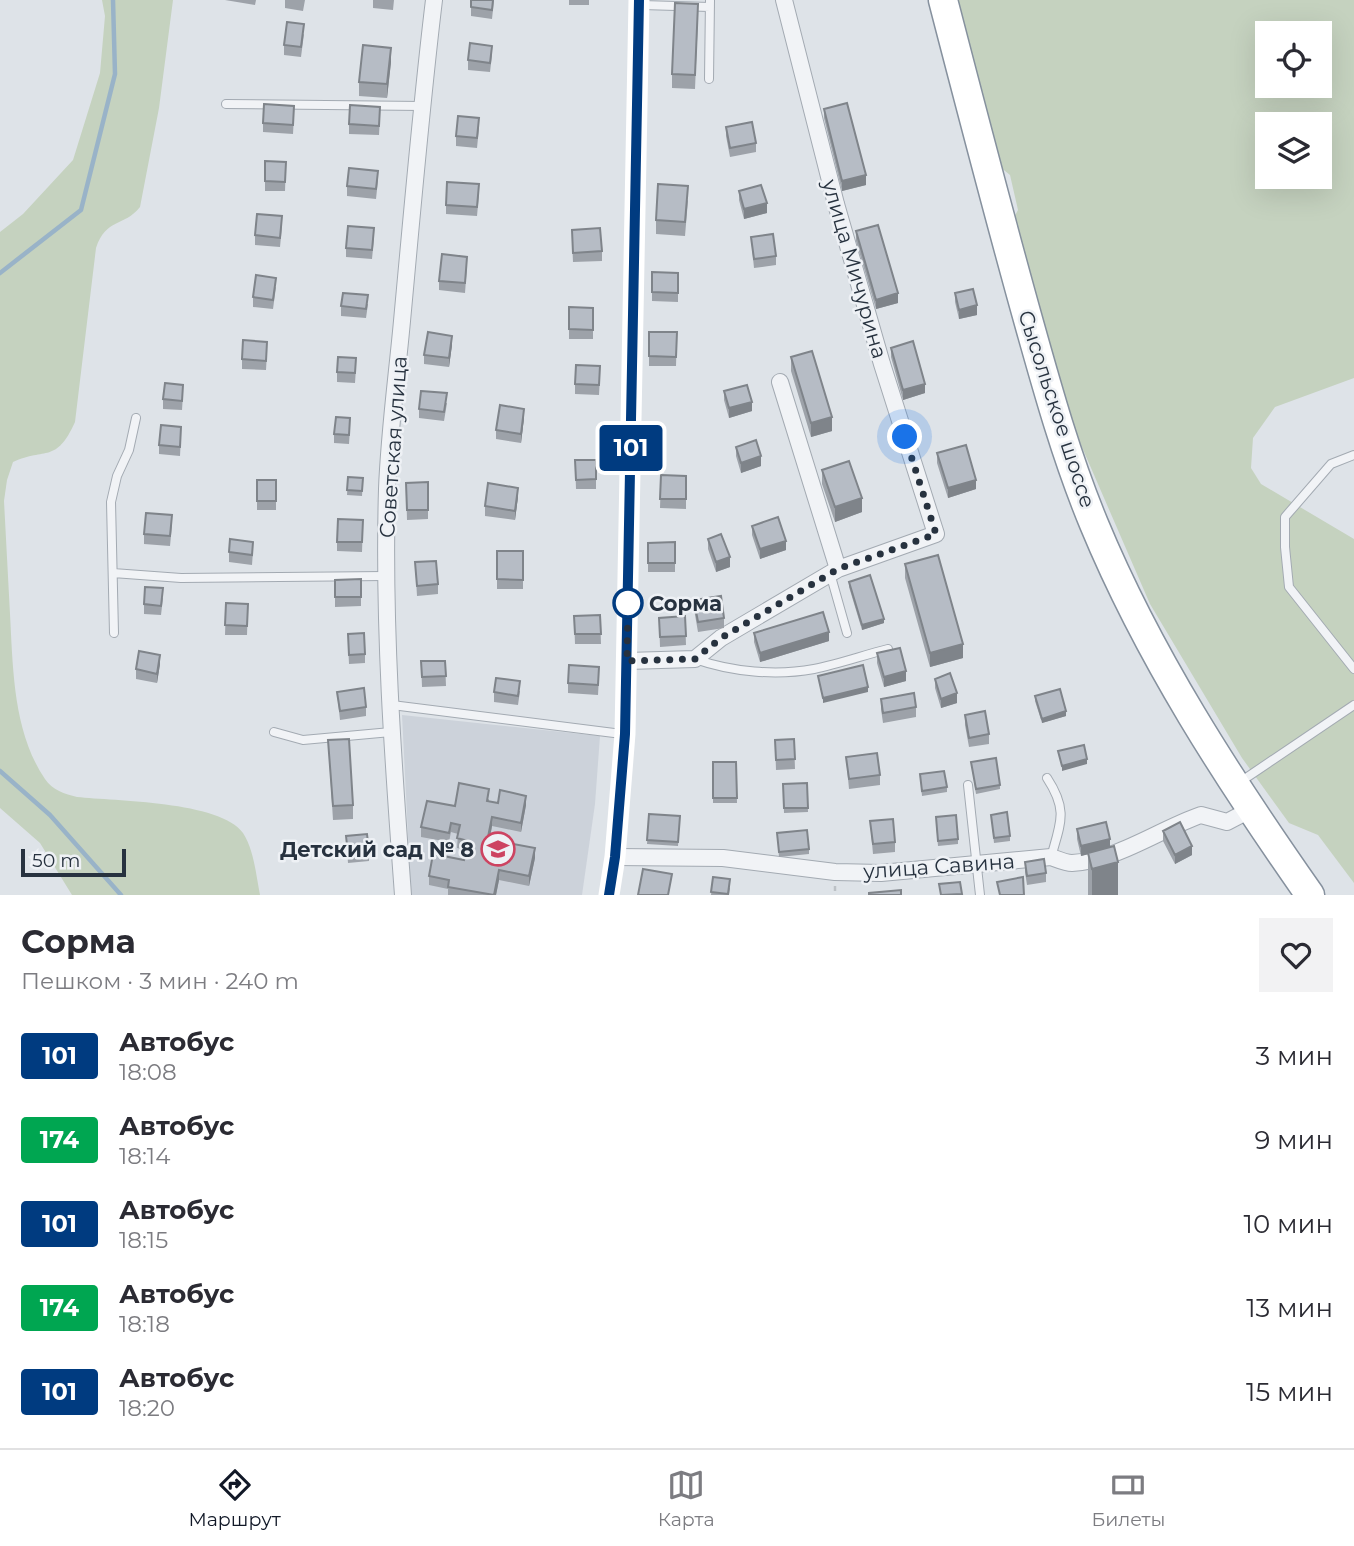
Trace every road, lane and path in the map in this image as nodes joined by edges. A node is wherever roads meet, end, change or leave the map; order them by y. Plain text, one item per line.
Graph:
1 (434, 0) edge
2 (784, 0) edge
3 (943, 0) edge
4 (639, 2) edge
5 (710, 4) edge
6 (709, 79) dead end
7 (226, 104) dead end
8 (422, 106) junction
9 (780, 382) dead end
10 (136, 418) dead end
11 (1354, 455) edge
12 (834, 571) junction
13 (113, 573) junction
14 (385, 576) junction
15 (114, 633) dead end
16 (847, 633) dead end
17 (888, 649) edge
18 (695, 659) junction
19 (627, 661) junction
20 (1354, 669) edge
21 (392, 705) junction
22 (1354, 705) edge
23 (274, 732) dead end
24 (391, 732) junction
25 (625, 734) junction
26 (1047, 778) dead end
27 (968, 785) dead end
28 (1234, 785) junction
29 (1250, 810) junction
30 (615, 857) junction
31 (1051, 857) junction
32 (977, 865) junction
33 (403, 895) edge
34 (609, 895) edge
35 (981, 895) edge
36 (1310, 895) edge

1 - 8 street, Советская улица
2 - 12 street, улица Мичурина
3 - 28 highway, Сысольское шоссе
4 - 5 lane
4 - 19 main road
5 - 6 lane
7 - 8 lane
8 - 14 street, Советская улица
9 - 12 street
10 - 13 lane
11 - 20 lane
12 - 16 lane
12 - 18 street
13 - 14 lane
13 - 15 lane
14 - 21 street, Советская улица
17 - 18 lane
18 - 19 street
19 - 25 main road
21 - 24 street, Советская улица
21 - 25 lane
22 - 28 lane
23 - 24 lane
24 - 33 street, Советская улица
25 - 30 main road
26 - 31 lane
27 - 32 lane
28 - 29 highway, Сысольское шоссе
29 - 31 street, улица Савина
29 - 36 highway, Сысольское шоссе
30 - 32 street, улица Савина
30 - 34 main road
31 - 32 street, улица Савина
32 - 35 lane

